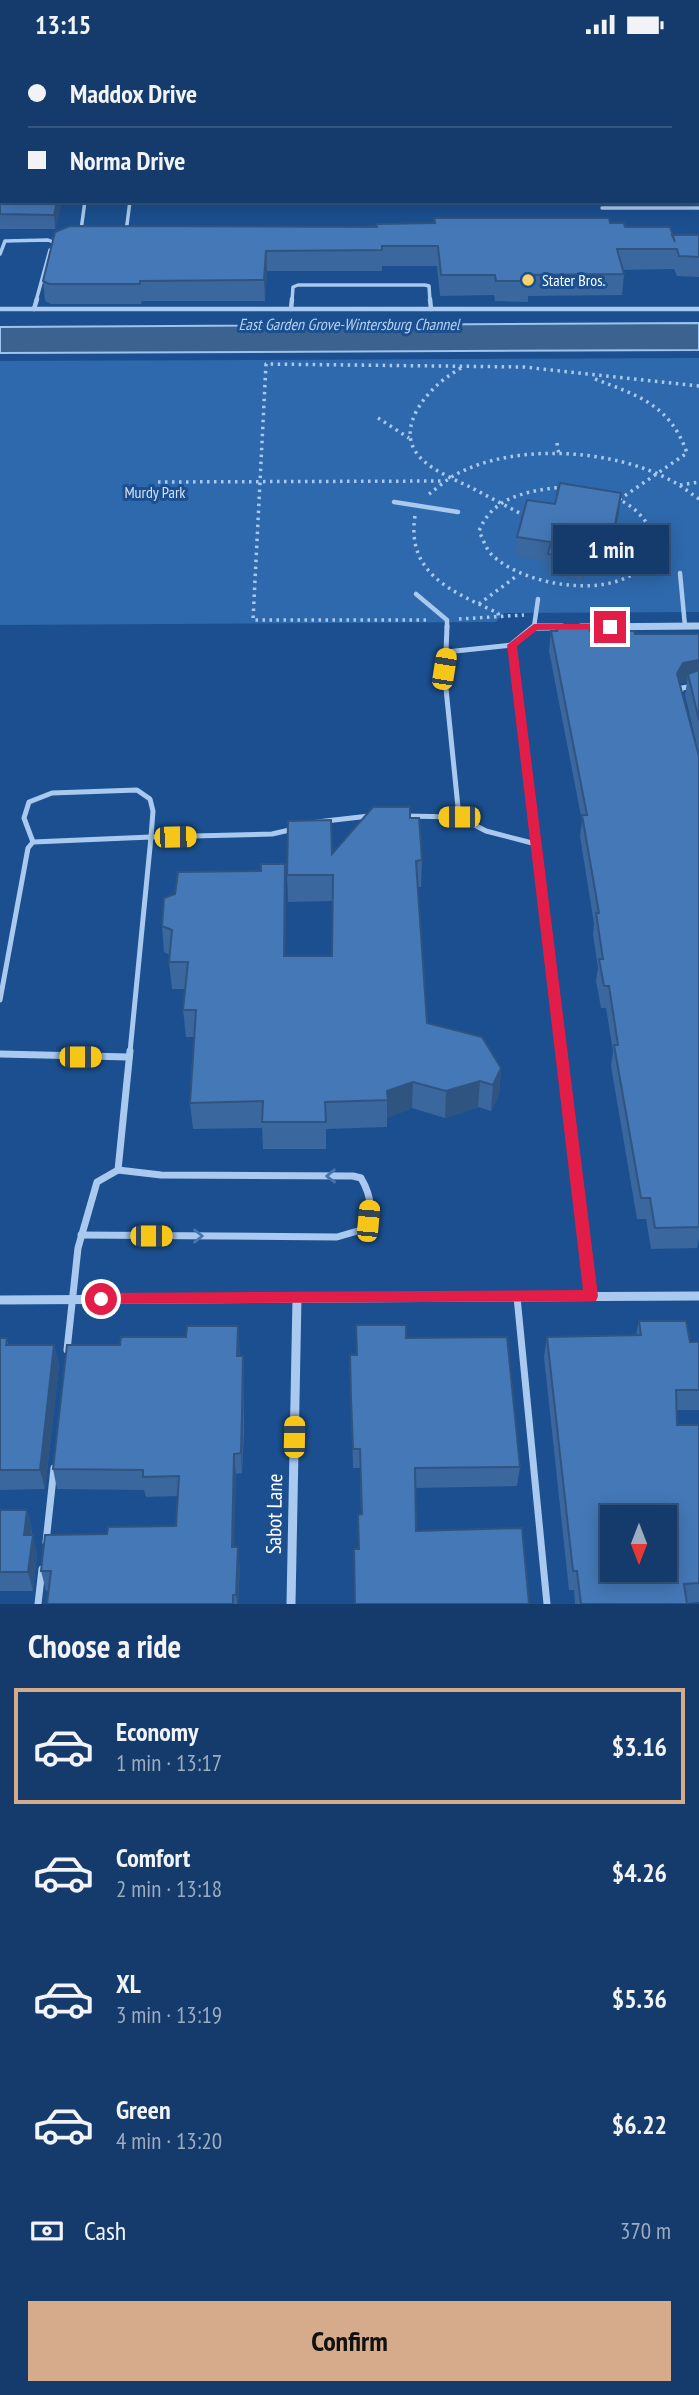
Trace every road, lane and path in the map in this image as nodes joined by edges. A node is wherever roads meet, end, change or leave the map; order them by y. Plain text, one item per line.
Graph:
1 (85, 203) edge
2 (130, 203) edge
3 (601, 203) edge
4 (602, 208) junction
5 (699, 208) edge
6 (606, 220) edge
7 (92, 233) edge
8 (136, 235) edge
9 (0, 254) edge
10 (0, 309) edge
11 (34, 309) junction
12 (291, 309) junction
13 (431, 309) junction
14 (699, 309) edge
15 (462, 368) junction
16 (588, 376) junction
17 (699, 386) edge
18 (378, 418) dead end
19 (410, 439) junction
20 (557, 443) dead end
21 (559, 455) junction
22 (656, 474) junction
23 (447, 479) junction
24 (158, 482) dead end
25 (260, 482) junction
26 (699, 482) edge
27 (680, 485) junction
28 (620, 499) junction
29 (699, 499) edge
30 (394, 502) dead end
31 (499, 503) junction
32 (421, 505) junction
33 (458, 512) dead end
34 (534, 520) edge
35 (680, 573) dead end
36 (518, 575) junction
37 (416, 594) dead end
38 (538, 599) dead end
39 (479, 604) junction
40 (535, 613) junction
41 (499, 618) junction
42 (447, 620) junction
43 (685, 626) junction
44 (699, 626) edge
45 (534, 627) junction
46 (512, 645) junction
47 (446, 652) junction
48 (699, 685) edge
49 (682, 706) edge
50 (378, 815) edge
51 (391, 816) edge
52 (459, 817) junction
53 (151, 837) junction
54 (33, 842) junction
55 (536, 844) junction
56 (0, 1000) edge
57 (0, 1054) edge
58 (129, 1057) junction
59 (118, 1170) junction
60 (81, 1235) junction
61 (591, 1296) junction
62 (699, 1296) edge
63 (517, 1297) junction
64 (297, 1298) junction
65 (73, 1299) junction
66 (0, 1300) edge
67 (67, 1355) edge
68 (56, 1452) edge
69 (45, 1549) edge
70 (43, 1562) edge
71 (38, 1604) edge
72 (291, 1604) edge
73 (547, 1604) edge

1 - 7 lane
2 - 8 lane
3 - 4 lane
4 - 5 lane
4 - 6 lane
9 - 11 lane
10 - 11 lane
11 - 12 lane
12 - 13 lane
12 - 13 lane
13 - 14 lane
15 - 16 path
15 - 19 path
15 - 25 path
16 - 17 path
16 - 22 path
18 - 19 path
19 - 23 path
20 - 21 path
21 - 22 path
21 - 23 path
22 - 27 path
22 - 28 path
23 - 25 path
23 - 31 path
23 - 32 path
24 - 25 path
25 - 42 path
26 - 27 path
27 - 29 path
28 - 31 path
28 - 36 path
30 - 32 lane
31 - 34 path
31 - 36 path
32 - 33 lane
32 - 39 path
35 - 43 lane
36 - 39 path
37 - 42 lane
38 - 40 lane
39 - 41 path
40 - 41 path
40 - 45 lane
41 - 42 path
42 - 47 lane
43 - 44 street
43 - 45 street
45 - 46 street
46 - 47 lane
46 - 55 street
47 - 52 lane
48 - 49 lane
50 - 53 lane
51 - 52 lane
52 - 55 lane
53 - 54 lane
53 - 54 lane
53 - 58 lane
54 - 56 lane
55 - 61 street
57 - 58 lane
58 - 59 lane
59 - 60 lane
60 -> 59 lane
60 - 65 lane
61 - 62 street
61 - 63 street
63 - 64 street
63 - 73 lane
64 - 65 street
64 - 72 street, Sabot Lane
65 - 66 street
65 - 67 lane
68 - 69 lane
70 - 71 lane

